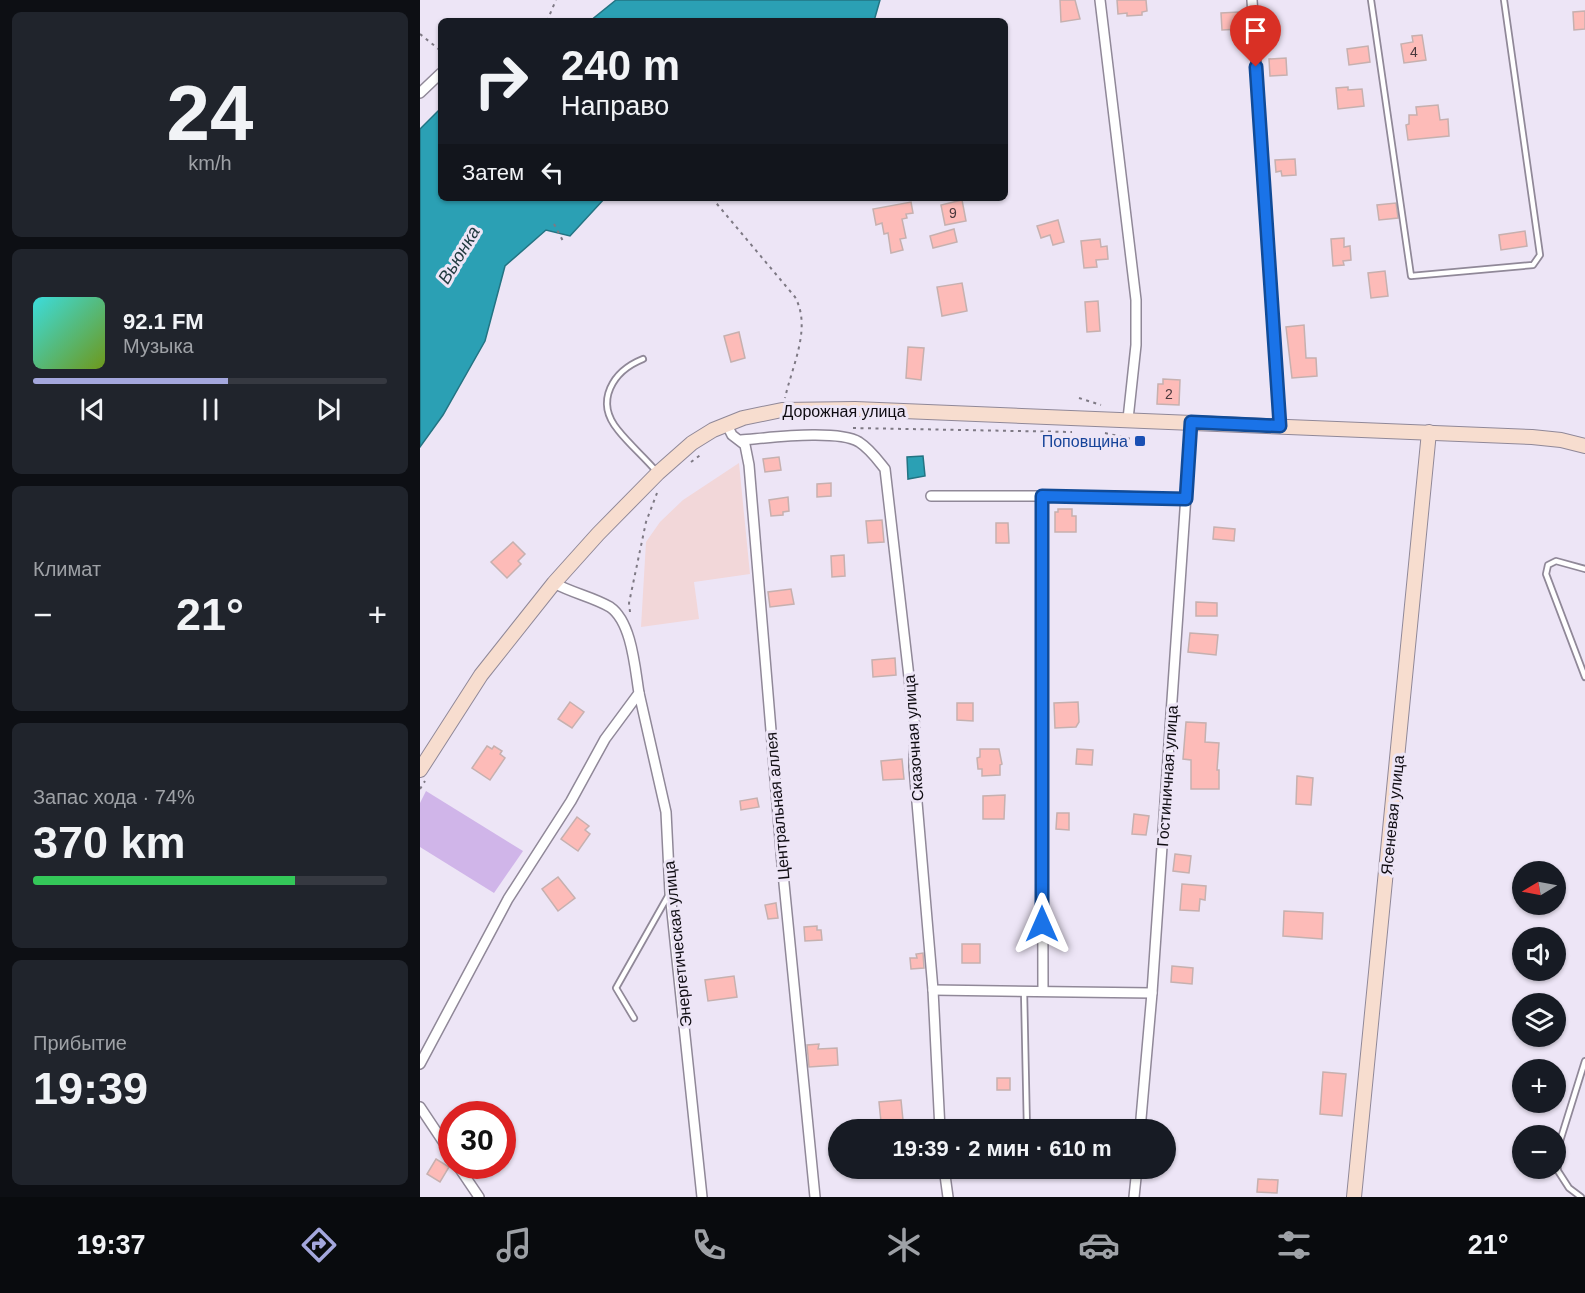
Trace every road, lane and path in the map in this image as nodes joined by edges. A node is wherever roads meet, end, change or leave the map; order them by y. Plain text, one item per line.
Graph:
1 (556, 0) edge
2 (1100, 0) edge
3 (1252, 0) edge
4 (1371, 0) edge
5 (1504, 0) edge
6 (548, 18) edge
7 (420, 34) edge
8 (438, 49) edge
9 (438, 76) edge
10 (420, 93) edge
11 (715, 201) edge
12 (554, 224) dead end
13 (563, 241) dead end
14 (643, 359) dead end
15 (1079, 398) dead end
16 (1101, 405) dead end
17 (782, 410) junction
18 (1128, 419) junction
19 (1191, 422) junction
20 (726, 423) junction
21 (1280, 426) junction
22 (852, 428) dead end
23 (1078, 432) dead end
24 (1101, 432) dead end
25 (1429, 432) junction
26 (741, 440) junction
27 (1140, 441) dead end
28 (1585, 446) edge
29 (703, 452) dead end
30 (688, 465) dead end
31 (661, 479) junction
32 (657, 493) junction
33 (931, 496) dead end
34 (1042, 496) junction
35 (1186, 499) junction
36 (650, 500) dead end
37 (1585, 569) edge
38 (554, 583) junction
39 (630, 612) dead end
40 (1585, 677) edge
41 (639, 693) junction
42 (423, 774) edge
43 (420, 789) edge
44 (670, 893) junction
45 (933, 990) junction
46 (1024, 990) junction
47 (1043, 990) junction
48 (1152, 993) junction
49 (634, 1018) dead end
50 (1585, 1061) edge
51 (420, 1064) edge
52 (420, 1107) edge
53 (939, 1119) edge
54 (1027, 1119) edge
55 (1141, 1119) edge
56 (438, 1134) edge
57 (467, 1179) edge
58 (946, 1179) edge
59 (1136, 1179) edge
60 (479, 1197) edge
61 (702, 1197) edge
62 (815, 1197) edge
63 (948, 1197) edge
64 (1134, 1197) edge
65 (1354, 1197) edge
66 (1581, 1197) edge

1 - 6 path
2 - 18 street
3 - 21 street
4 - 5 lane
7 - 8 path
9 - 10 street
11 - 17 path
12 - 13 path
14 - 31 lane
15 - 16 path
17 - 18 main road, Дорожная улица
17 - 20 main road, Дорожная улица
18 - 19 main road, Дорожная улица
19 - 21 main road, Дорожная улица
19 - 35 street, Гостиничная улица
20 - 26 street, Центральная аллея
20 - 31 main road, Дорожная улица
21 - 25 main road, Дорожная улица
22 - 23 path
24 - 27 path
25 - 28 main road, Дорожная улица
25 - 65 main road, Ясеневая улица
26 - 45 street, Сказочная улица
26 - 62 street, Центральная аллея
29 - 30 path
31 - 32 path
31 - 38 main road, Дорожная улица
32 - 36 path
32 - 39 path
33 - 34 street
34 - 35 street
34 - 47 street
35 - 48 street, Гостиничная улица
37 - 40 lane
38 - 41 street, Энергетическая улица
38 - 42 main road, Дорожная улица
41 - 44 street, Энергетическая улица
41 - 51 street
42 - 43 path
44 - 49 lane
44 - 61 street, Энергетическая улица
45 - 46 street
45 - 53 street, Сказочная улица
46 - 47 street
46 - 54 lane
47 - 48 street
48 - 55 street, Гостиничная улица
50 - 66 lane
52 - 56 street
57 - 60 street
58 - 63 street
59 - 64 street

